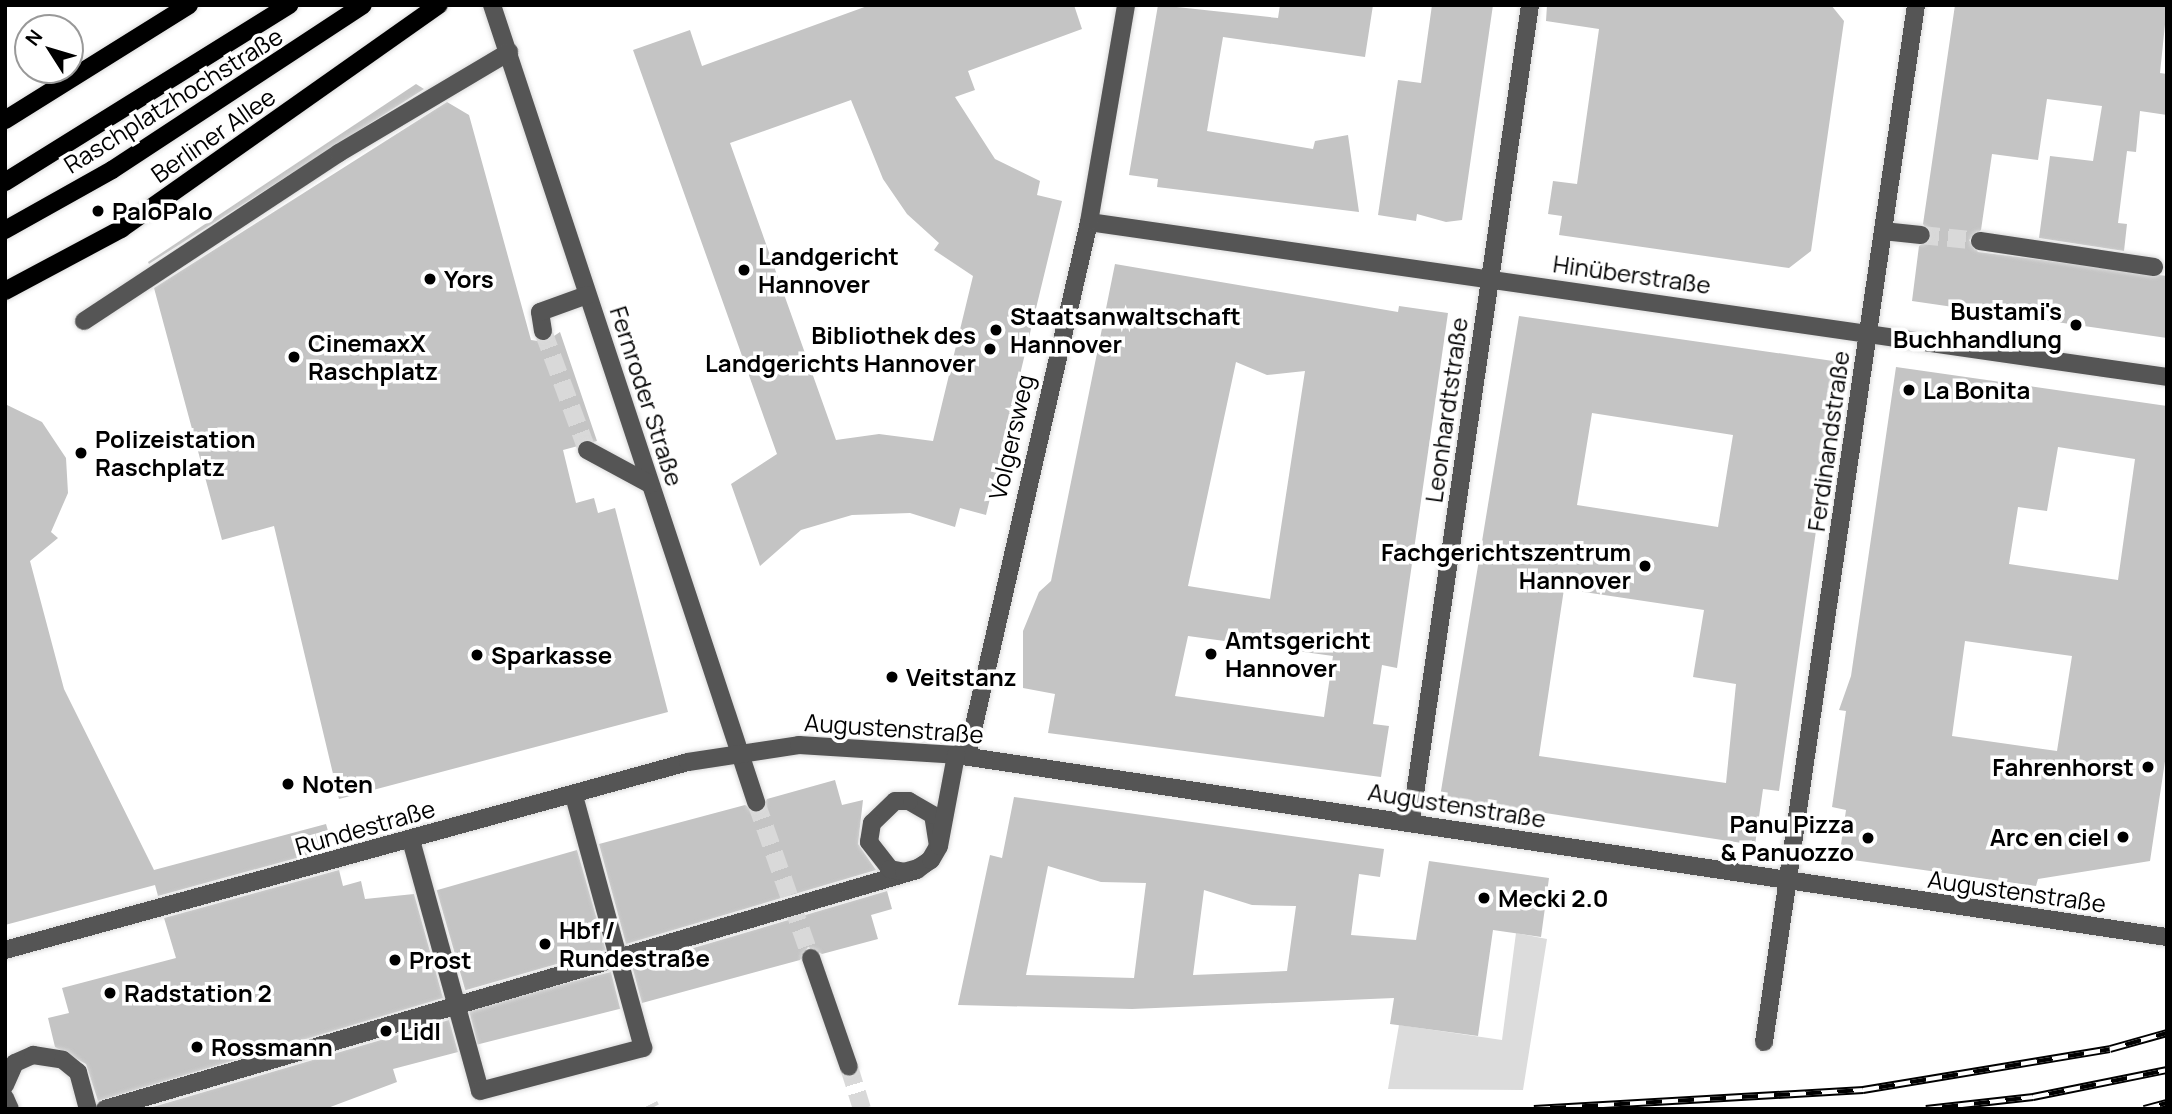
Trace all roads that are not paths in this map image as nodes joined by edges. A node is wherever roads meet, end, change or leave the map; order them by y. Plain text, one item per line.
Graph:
1 (189, 5) edge
2 (289, 5) edge
3 (363, 5) edge
4 (439, 5) edge
5 (492, 5) edge
6 (1126, 5) edge
7 (1530, 5) edge
8 (1916, 5) edge
9 (509, 52) junction
10 (5, 120) edge
11 (5, 183) edge
12 (1089, 222) junction
13 (5, 230) edge
14 (1884, 231) junction
15 (1921, 235) tunnel mouth
16 (1980, 240) tunnel mouth
17 (2154, 267) dead end
18 (1490, 279) junction
19 (5, 291) edge
20 (587, 295) junction
21 (85, 321) dead end
22 (543, 331) dead end
23 (1868, 332) junction
24 (2167, 377) edge
25 (587, 450) tunnel mouth
26 (650, 484) junction
27 (738, 751) junction
28 (961, 755) junction
29 (574, 795) junction
30 (756, 802) tunnel mouth
31 (1411, 821) junction
32 (411, 839) junction
33 (1791, 884) junction
34 (2167, 937) edge
35 (5, 950) edge
36 (811, 957) tunnel mouth
37 (1764, 1042) dead end
38 (849, 1067) tunnel mouth
39 (5, 1085) edge
40 (5, 1098) edge
41 (10, 1109) edge
42 (88, 1109) edge
43 (105, 1109) edge

1 - 10 main road
2 - 11 main road, Raschplatzhochstraße
3 - 13 main road, Raschplatzhochstraße
4 - 19 main road, Berliner Allee
5 - 9 street, Fernroder Straße
6 - 12 street, Volgersweg
7 - 18 street, Leonhardtstraße
8 - 14 street, Ferdinandstraße
9 - 20 street, Fernroder Straße
9 - 21 street
12 - 18 street, Hinüberstraße
12 - 28 street, Volgersweg
14 - 15 street
14 - 23 street, Ferdinandstraße
16 - 17 street
18 - 23 street, Hinüberstraße
18 - 31 street, Leonhardtstraße
20 - 22 street
20 - 26 street, Fernroder Straße
23 - 24 street, Hinüberstraße
23 - 33 street, Ferdinandstraße
25 - 26 street
26 - 27 street, Fernroder Straße
27 - 28 street, Augustenstraße
27 - 29 street, Rundestraße
27 - 30 street, Fernroder Straße
28 - 31 street, Augustenstraße
28 - 43 street, Volgersweg
29 - 32 street, Rundestraße
29 - 32 street
31 - 33 street, Augustenstraße
32 - 35 street, Rundestraße
33 - 34 street, Augustenstraße
33 - 37 street, Ferdinandstraße
36 - 38 street
39 - 42 street
40 - 41 street

